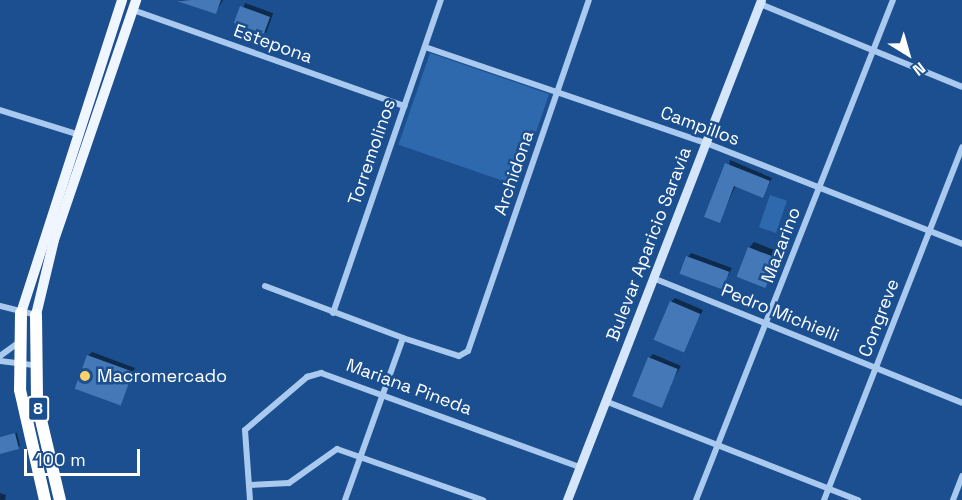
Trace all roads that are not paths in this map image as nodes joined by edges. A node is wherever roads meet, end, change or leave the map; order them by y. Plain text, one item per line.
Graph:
1 (122, 0) edge
2 (441, 0) edge
3 (588, 0) edge
4 (893, 0) edge
5 (761, 2) edge
6 (135, 5) edge
7 (424, 47) junction
8 (873, 52) junction
9 (962, 87) edge
10 (557, 92) junction
11 (404, 106) junction
12 (0, 110) edge
13 (76, 134) junction
14 (90, 137) junction
15 (706, 143) junction
16 (962, 147) edge
17 (819, 188) junction
18 (928, 231) junction
19 (962, 244) edge
20 (653, 278) junction
21 (265, 286) dead end
22 (0, 306) edge
23 (21, 313) junction
24 (333, 313) junction
25 (36, 315) junction
26 (766, 322) junction
27 (403, 338) junction
28 (18, 343) junction
29 (0, 356) edge
30 (0, 361) edge
31 (34, 365) junction
32 (18, 367) junction
33 (876, 368) junction
34 (384, 394) junction
35 (606, 401) junction
36 (962, 403) edge
37 (39, 414) junction
38 (25, 417) junction
39 (717, 446) junction
40 (360, 455) junction
41 (579, 467) junction
42 (962, 476) edge
43 (249, 485) junction
44 (828, 488) junction
45 (45, 500) edge
46 (60, 500) edge
47 (250, 500) edge
48 (345, 500) edge
49 (483, 500) edge
50 (567, 500) edge
51 (696, 500) edge
52 (824, 500) edge
53 (858, 500) edge
54 (952, 500) edge

1 - 13 main road
2 - 7 street, Torremolinos
3 - 10 street, Archidona
4 - 8 street, Mazarino
5 - 8 street
5 - 15 street, Bulevar Aparicio Saravia
6 - 11 street, Estepona
6 - 14 main road
7 - 10 street, Campillos
7 - 11 street, Torremolinos
8 - 9 street
8 - 17 street, Mazarino
10 - 15 street, Campillos
10 - 27 street, Archidona
11 - 24 street, Torremolinos
12 - 13 street
13 - 14 street
13 - 23 main road
14 - 25 main road
15 - 17 street, Campillos
15 - 20 street, Bulevar Aparicio Saravia
16 - 18 street, Congreve
17 - 18 street, Campillos
17 - 26 street, Mazarino
18 - 19 street, Campillos
18 - 33 street, Congreve
20 - 26 street, Pedro Michielli
20 - 35 street, Bulevar Aparicio Saravia
21 - 24 street
22 - 23 street
23 - 25 street
23 - 28 highway, 8
24 - 27 street
25 - 31 highway, 8
26 - 33 street, Pedro Michielli
26 - 39 street, Mazarino
27 - 34 street
28 - 29 street
28 - 32 highway, 8
30 - 32 street
31 - 32 street
31 - 37 highway, 8
32 - 38 highway, 8
33 - 36 street, Pedro Michielli
33 - 44 street, Congreve
34 - 40 street
34 - 41 street, Mariana Pineda
34 - 43 street, Mariana Pineda
35 - 39 street
35 - 41 street, Bulevar Aparicio Saravia
37 - 38 street
37 - 46 highway, 8
38 - 45 highway, 8
39 - 44 street
39 - 51 street, Mazarino
40 - 43 street
40 - 48 street
40 - 49 street
41 - 50 street, Bulevar Aparicio Saravia
42 - 54 street
43 - 47 street
44 - 52 street, Congreve
44 - 53 street

